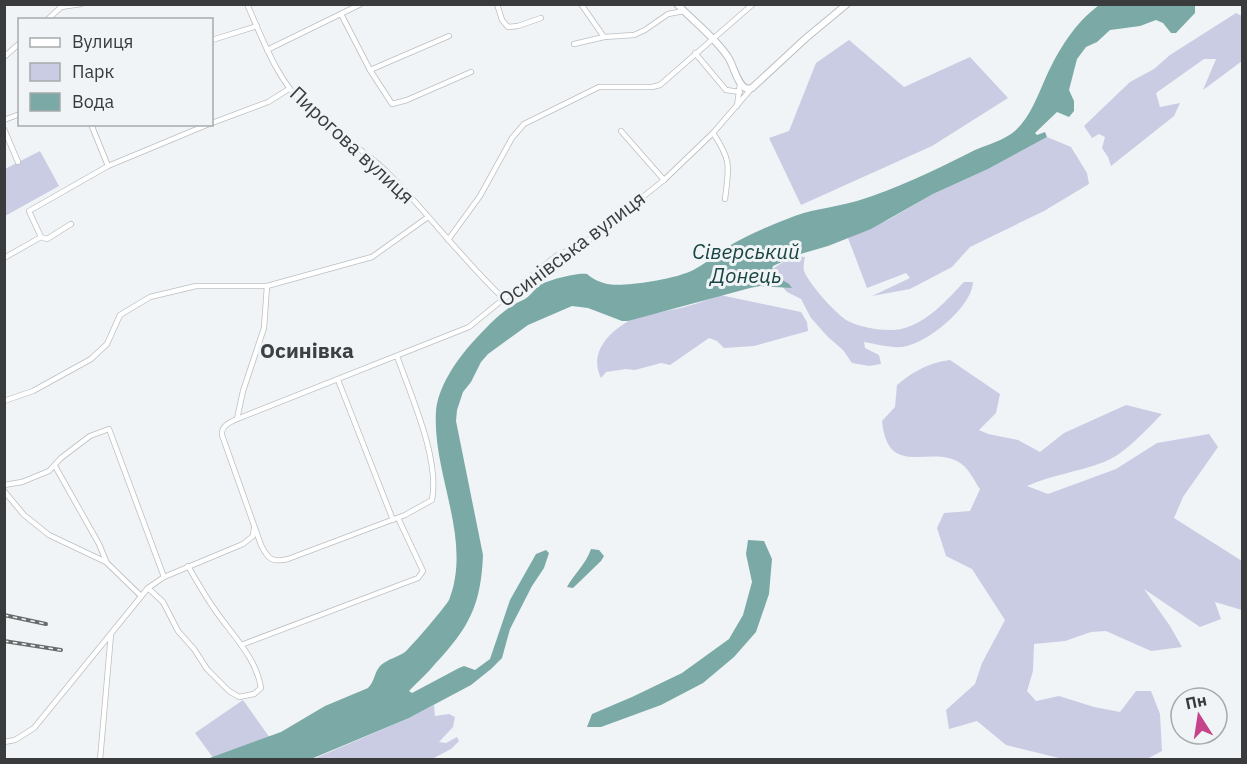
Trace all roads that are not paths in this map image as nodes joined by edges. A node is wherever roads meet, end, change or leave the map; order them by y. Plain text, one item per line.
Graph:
1 (81, 4) edge
2 (247, 4) edge
3 (361, 4) edge
4 (497, 4) edge
5 (581, 4) edge
6 (677, 4) edge
7 (753, 4) edge
8 (848, 4) edge
9 (62, 6) edge
10 (684, 11) junction
11 (341, 14) junction
12 (49, 18) edge
13 (541, 18) dead end
14 (257, 26) junction
15 (449, 36) dead end
16 (604, 37) junction
17 (713, 38) junction
18 (213, 40) edge
19 (574, 44) dead end
20 (18, 45) edge
21 (267, 50) junction
22 (695, 54) junction
23 (4, 57) edge
24 (370, 70) junction
25 (471, 72) dead end
26 (740, 84) junction
27 (752, 88) junction
28 (289, 89) junction
29 (740, 93) junction
30 (736, 108) junction
31 (213, 123) edge
32 (92, 126) edge
33 (205, 126) edge
34 (4, 129) edge
35 (621, 131) dead end
36 (713, 133) junction
37 (18, 162) dead end
38 (108, 166) junction
39 (664, 180) junction
40 (725, 199) dead end
41 (428, 217) junction
42 (71, 224) dead end
43 (41, 237) junction
44 (448, 240) junction
45 (4, 258) edge
46 (267, 286) junction
47 (503, 298) junction
48 (397, 356) junction
49 (338, 380) junction
50 (4, 401) edge
51 (237, 419) junction
52 (55, 466) junction
53 (4, 485) edge
54 (4, 491) edge
55 (396, 519) junction
56 (254, 527) junction
57 (249, 540) junction
58 (261, 545) junction
59 (106, 562) junction
60 (188, 566) junction
61 (164, 577) junction
62 (148, 588) junction
63 (140, 595) junction
64 (111, 633) junction
65 (241, 645) junction
66 (4, 741) edge
67 (100, 759) edge

1 - 9 street
2 - 14 street, Пирогова вулиця
3 - 11 street
4 - 13 street
5 - 16 street
6 - 10 main road
7 - 17 street
8 - 27 main road, Осинівська вулиця
9 - 12 street
10 - 16 street
10 - 17 main road
11 - 21 street
11 - 24 street
14 - 18 street
14 - 21 street, Пирогова вулиця
15 - 24 street
16 - 19 street
17 - 22 street
17 - 26 main road
20 - 23 street
21 - 28 street, Пирогова вулиця
22 - 29 street
22 - 44 street
24 - 25 street
26 - 27 main road
26 - 29 street
27 - 30 street, Осинівська вулиця
28 - 31 street
28 - 41 street, Пирогова вулиця
29 - 30 street
30 - 36 street, Осинівська вулиця
32 - 38 street
33 - 38 street
34 - 37 street
35 - 39 street, Осинівська вулиця
36 - 39 street, Осинівська вулиця
36 - 40 street
38 - 43 street
39 - 47 street, Осинівська вулиця
41 - 44 street, Пирогова вулиця
41 - 46 street
42 - 43 street
43 - 45 street
44 - 47 street, Пирогова вулиця
46 - 50 street
46 - 51 street
47 - 48 street, Осинівська вулиця
48 - 49 street, Осинівська вулиця
48 - 55 street
49 - 51 street, Осинівська вулиця
49 - 55 street
51 - 56 street, Осинівська вулиця
52 - 53 street
52 - 59 street
52 - 61 street
54 - 59 street
55 - 58 street
55 - 65 street
56 - 57 street
56 - 58 street
57 - 58 street
57 - 60 street
59 - 63 street
60 - 61 street
60 - 65 street
61 - 62 street
62 - 63 street
62 - 65 street
63 - 64 street
64 - 66 street
64 - 67 street

